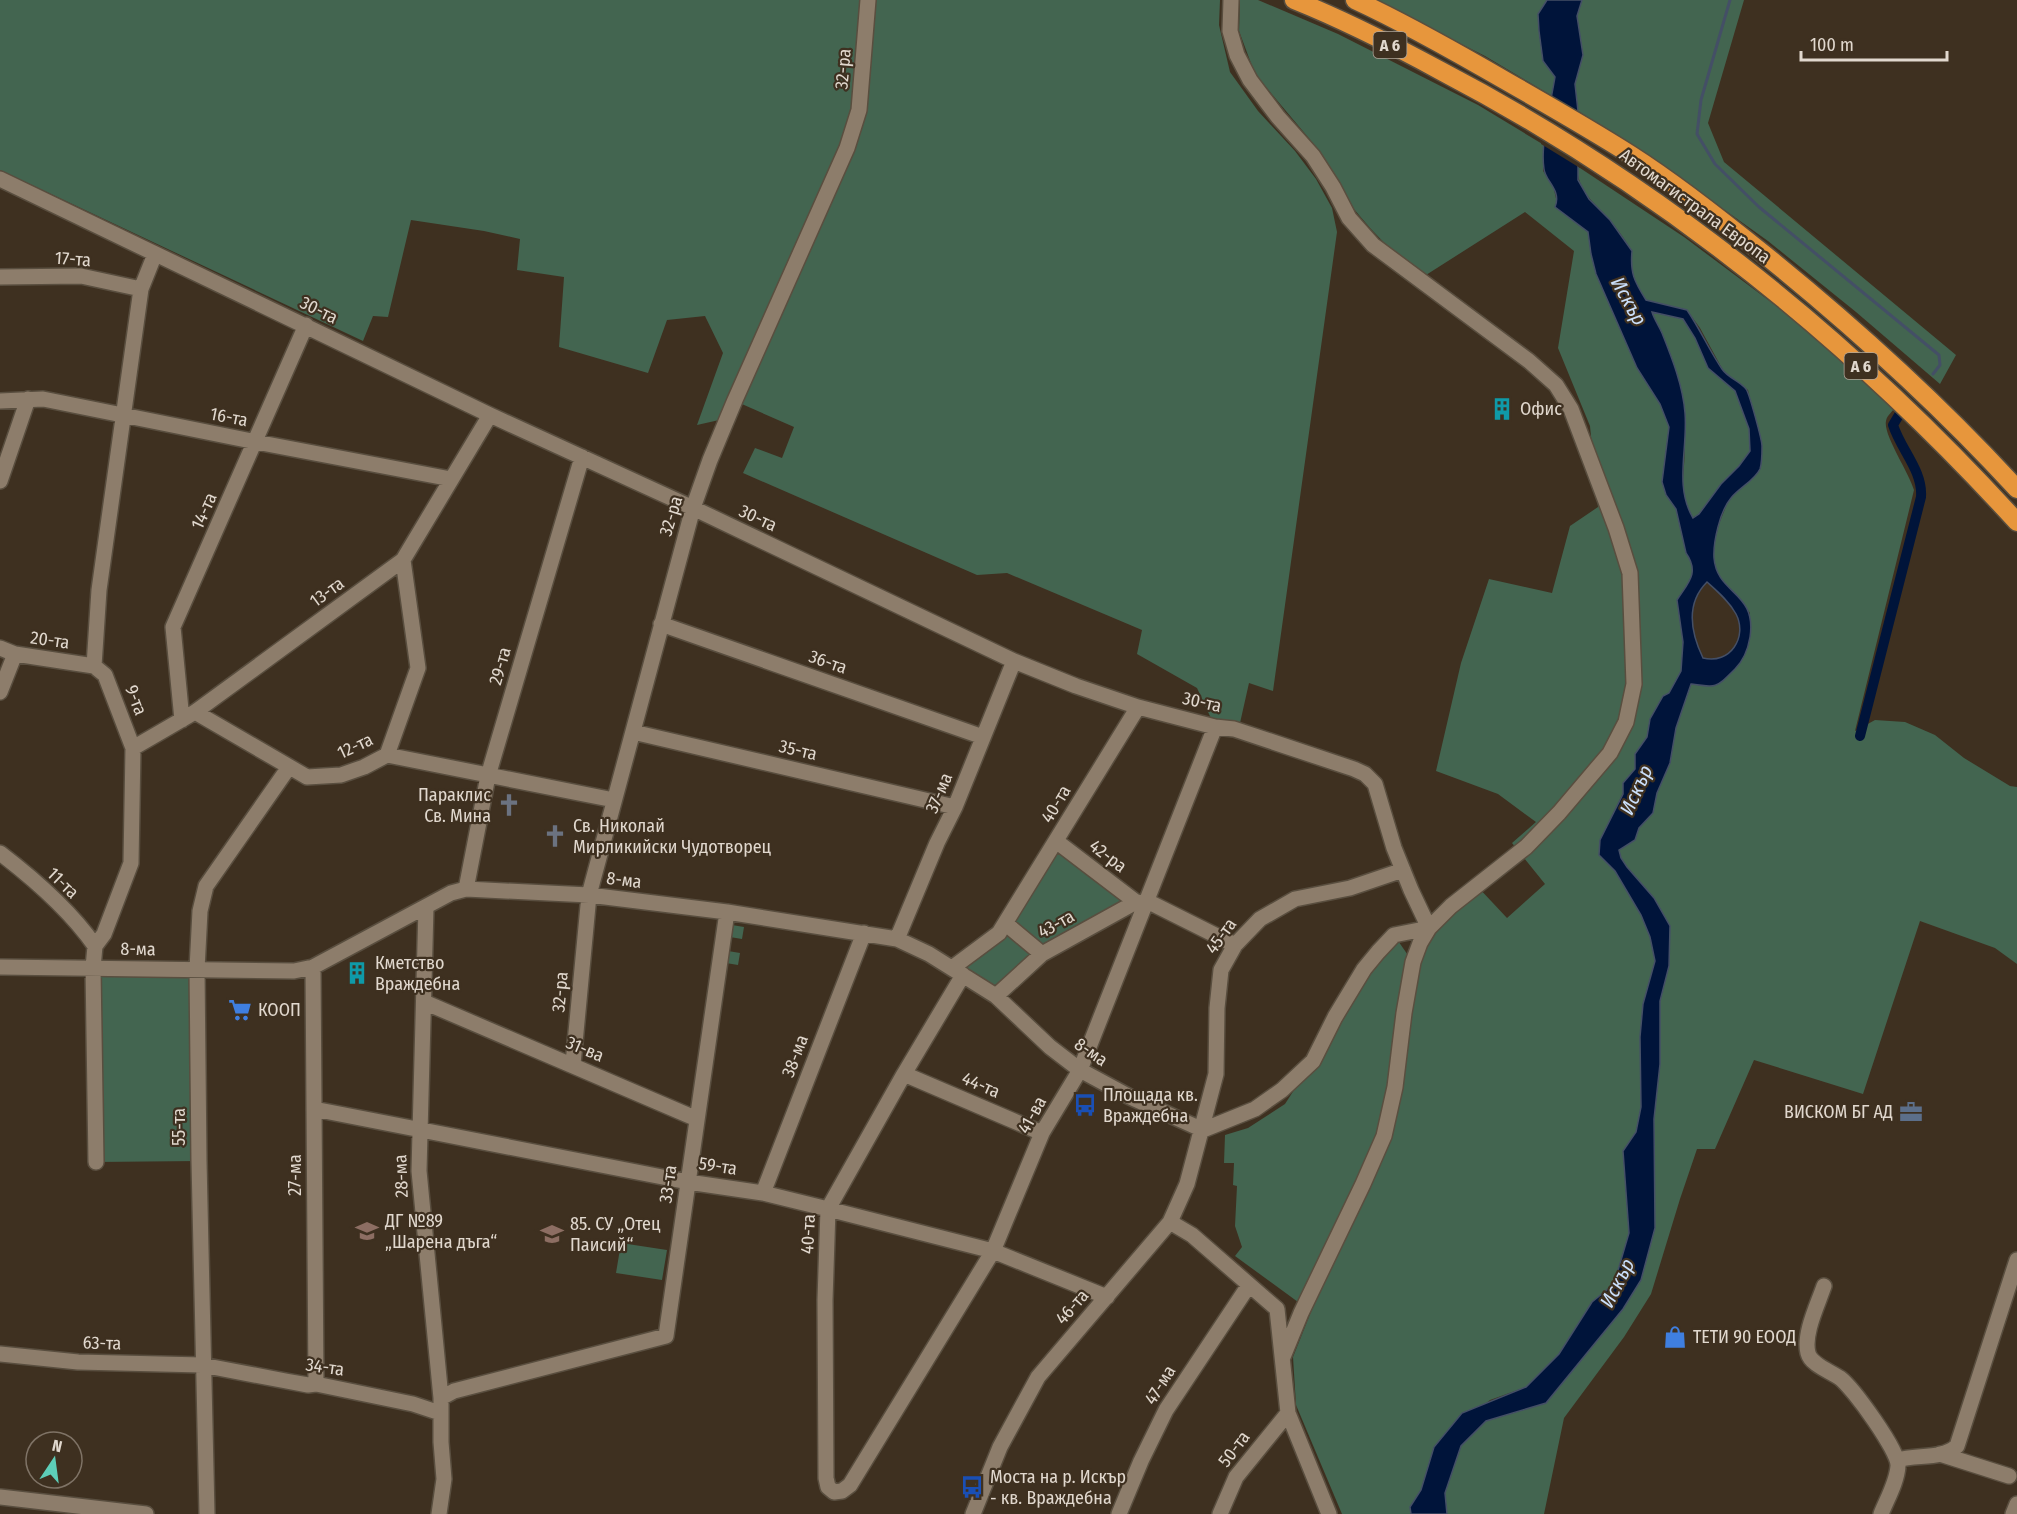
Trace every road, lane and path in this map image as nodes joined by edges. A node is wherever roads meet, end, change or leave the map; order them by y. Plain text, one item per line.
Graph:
1 (868, 0) edge
2 (1294, 0) edge
3 (1354, 0) edge
4 (1231, 4) edge
5 (0, 179) edge
6 (155, 254) junction
7 (0, 276) edge
8 (141, 289) junction
9 (306, 325) junction
10 (28, 399) junction
11 (0, 402) edge
12 (490, 415) junction
13 (124, 416) junction
14 (256, 442) junction
15 (582, 457) junction
16 (451, 479) junction
17 (0, 481) edge
18 (2017, 489) edge
19 (693, 508) junction
20 (2017, 522) edge
21 (403, 560) junction
22 (661, 624) junction
23 (0, 648) edge
24 (15, 654) junction
25 (1014, 661) junction
26 (94, 666) junction
27 (0, 692) edge
28 (1138, 707) junction
29 (189, 716) junction
30 (1215, 727) junction
31 (633, 732) junction
32 (983, 737) junction
33 (133, 748) junction
34 (387, 755) junction
35 (285, 772) junction
36 (488, 776) junction
37 (614, 800) junction
38 (955, 807) junction
39 (1056, 841) junction
40 (0, 853) edge
41 (1403, 870) junction
42 (466, 889) junction
43 (589, 895) junction
44 (1141, 902) junction
45 (426, 907) junction
46 (727, 912) junction
47 (1005, 923) junction
48 (1429, 928) junction
49 (864, 933) junction
50 (897, 939) junction
51 (1235, 945) junction
52 (95, 946) junction
53 (1042, 954) junction
54 (0, 967) edge
55 (313, 967) junction
56 (93, 968) junction
57 (197, 969) junction
58 (958, 971) junction
59 (996, 996) junction
60 (424, 1002) junction
61 (573, 1064) junction
62 (1080, 1070) junction
63 (904, 1074) junction
64 (314, 1109) junction
65 (697, 1119) junction
66 (1203, 1130) junction
67 (419, 1131) junction
68 (1042, 1133) junction
69 (96, 1162) dead end
70 (688, 1182) junction
71 (763, 1193) junction
72 (828, 1209) junction
73 (1170, 1222) junction
74 (993, 1251) junction
75 (2017, 1260) edge
76 (1249, 1285) junction
77 (1824, 1286) dead end
78 (1107, 1297) junction
79 (1277, 1309) junction
80 (1301, 1314) junction
81 (0, 1354) edge
82 (1283, 1356) junction
83 (202, 1365) junction
84 (316, 1384) junction
85 (441, 1405) junction
86 (1288, 1413) junction
87 (1940, 1454) junction
88 (1898, 1460) junction
89 (2009, 1476) dead end
90 (834, 1492) joint
91 (0, 1497) edge
92 (2017, 1504) edge
93 (118, 1512) edge
94 (146, 1514) edge
95 (207, 1514) edge
96 (439, 1514) edge
97 (974, 1514) edge
98 (1119, 1514) edge
99 (1220, 1514) edge
100 (1329, 1514) edge
101 (1881, 1514) edge
102 (2013, 1514) edge

1 - 19 street, 32-ра
2 - 20 highway, Автомагистрала Европа / A 6
3 - 18 highway, Автомагистрала Европа / A 6
4 - 48 street
5 - 6 street, 30-та
6 - 8 street
6 - 9 street, 30-та
7 - 8 street, 17-та
8 - 13 street
9 - 12 street, 30-та
9 - 14 street, 14-та
10 - 11 street, 16-та
10 - 13 street, 16-та
10 - 17 street
12 - 15 street, 30-та
12 - 16 street, 13-та
13 - 14 street, 16-та
13 - 26 street
14 - 16 street, 16-та
14 - 29 street, 14-та
15 - 19 street, 30-та
15 - 36 street, 29-та
16 - 21 street, 13-та
19 - 22 street, 32-ра
19 - 25 street, 30-та
21 - 29 street, 13-та
21 - 34 street, 12-та
22 - 31 street, 32-ра
22 - 32 street, 36-та
23 - 24 street, 20-та
24 - 26 street, 20-та
24 - 27 street
25 - 28 street, 30-та
25 - 32 street, 37-ма
26 - 33 street, 9-та
28 - 30 street, 30-та
28 - 39 street, 40-та
29 - 33 street, 13-та
29 - 35 street
30 - 41 street, 30-та
30 - 44 street, 41-ва
31 - 37 street, 32-ра
31 - 38 street, 35-та
32 - 38 street, 37-ма
33 - 52 street, 9-та
34 - 35 street, 12-та
34 - 36 street
35 - 57 street, 55-та
36 - 37 street
36 - 42 street, 29-та
37 - 43 street, 32-ра
38 - 50 street, 37-ма
39 - 44 street, 42-ра
39 - 47 street, 40-та
40 - 52 street, 11-та
41 - 48 street, 30-та
41 - 51 street, 45-та
42 - 43 street, 8-ма
42 - 45 street, 8-ма
43 - 46 street, 8-ма
43 - 61 street, 32-ра
44 - 51 street, 42-ра
44 - 53 street, 43-та
44 - 62 street, 41-ва
45 - 55 street, 8-ма
45 - 60 street, 28-ма
46 - 49 street, 8-ма
46 - 65 street, 33-та
47 - 53 street
47 - 58 street, 40-та
48 - 66 street
48 - 80 street
49 - 50 street, 8-ма
49 - 71 street, 38-ма
50 - 58 street, 8-ма
51 - 66 street, 45-та
52 - 56 street, 9-та
53 - 59 street, 43-та
54 - 56 street, 8-ма
55 - 57 street, 8-ма
55 - 64 street, 27-ма
56 - 57 street, 8-ма
56 - 69 street, 9-та
57 - 83 street, 55-та
58 - 59 street, 8-ма
58 - 63 street, 40-та
59 - 62 street, 8-ма
60 - 61 street, 31-ва
60 - 67 street, 28-ма
61 - 65 street, 31-ва
62 - 66 street, 8-ма
62 - 68 street, 41-ва
63 - 68 street, 44-та
63 - 72 street, 40-та
64 - 67 street, 59-та
64 - 84 street, 27-ма
65 - 70 street, 33-та
66 - 73 street, 46-та
67 - 70 street, 59-та
67 - 85 street, 28-ма
68 - 74 street, 41-ва
70 - 71 street, 59-та
70 - 85 street, 33-та
71 - 72 street, 59-та
72 - 74 street, 59-та
72 - 90 street, 40-та
73 - 76 street
73 - 78 street, 46-та
74 - 78 street, 59-та
74 - 90 street, 41-ва
75 - 87 street
76 - 79 street
76 - 98 street, 47-ма
77 - 88 street
78 - 97 street, 46-та
79 - 80 street
79 - 82 street
80 - 82 street
81 - 83 street, 63-та
82 - 86 street
83 - 84 street, 34-та
83 - 95 street, 55-та
84 - 85 street, 34-та
85 - 96 street, 28-ма
86 - 99 street, 50-та
86 - 100 street
87 - 88 street
87 - 89 street
88 - 101 street
91 - 93 street
92 - 102 street
93 - 94 street

